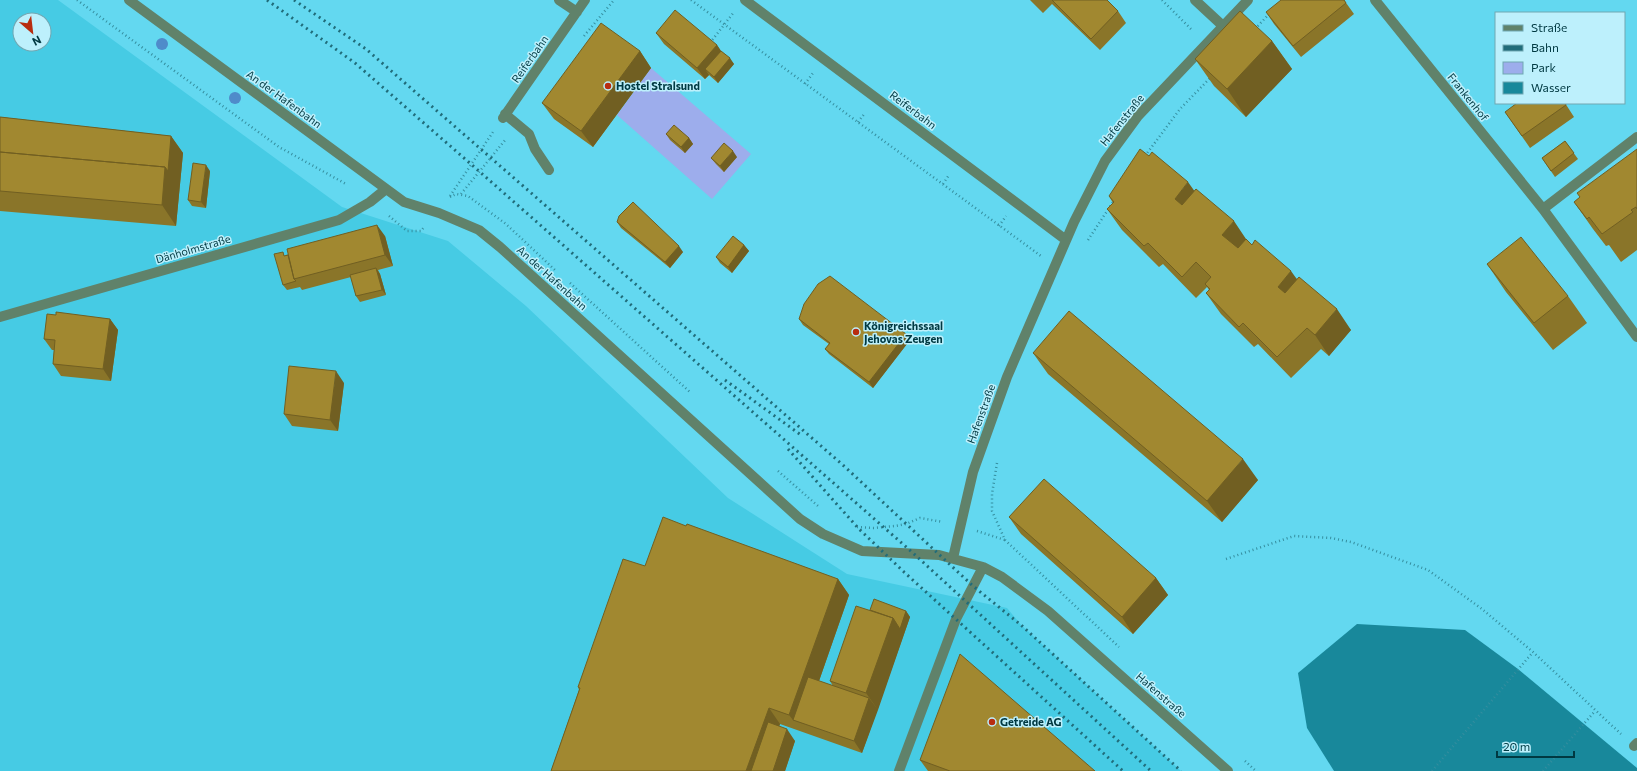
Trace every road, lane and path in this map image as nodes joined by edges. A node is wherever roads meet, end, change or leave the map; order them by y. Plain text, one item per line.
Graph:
1 (77, 0) edge
2 (129, 0) edge
3 (559, 0) edge
4 (585, 0) edge
5 (690, 0) edge
6 (1162, 0) edge
7 (1195, 0) edge
8 (1248, 0) edge
9 (1375, 0) edge
10 (741, 3) edge
11 (577, 12) junction
12 (1271, 12) edge
13 (724, 25) junction
14 (1223, 26) junction
15 (1250, 34) edge
16 (1207, 43) junction
17 (710, 44) edge
18 (1215, 72) edge
19 (504, 116) junction
20 (1637, 137) edge
21 (1144, 156) edge
22 (549, 170) dead end
23 (386, 189) junction
24 (1118, 194) edge
25 (372, 200) junction
26 (1543, 209) junction
27 (439, 213) junction
28 (1066, 240) junction
29 (1084, 246) dead end
30 (1055, 266) junction
31 (559, 273) dead end
32 (564, 278) dead end
33 (0, 317) edge
34 (1637, 337) edge
35 (697, 398) dead end
36 (998, 459) dead end
37 (776, 470) dead end
38 (821, 509) dead end
39 (853, 526) dead end
40 (961, 526) junction
41 (1005, 540) junction
42 (953, 558) junction
43 (1226, 559) dead end
44 (983, 567) junction
45 (1123, 651) dead end
46 (1533, 652) junction
47 (1595, 711) junction
48 (1632, 743) edge
49 (1240, 757) dead end
50 (899, 771) edge
51 (1228, 771) edge
52 (1256, 771) edge
53 (1432, 771) edge
54 (1543, 771) edge

1 - 25 path
2 - 23 street, An der Hafenbahn
3 - 11 street
4 - 11 street, Reiferbahn
5 - 13 path
6 - 16 path
7 - 14 street
8 - 14 street, Hafenstraße
9 - 26 street, Frankenhof
10 - 13 path
10 - 28 street, Reiferbahn
11 - 19 street, Reiferbahn
12 - 15 path
13 - 17 path
13 - 30 path
14 - 16 street, Hafenstraße
16 - 28 street, Hafenstraße
18 - 21 path
19 - 22 street
19 - 31 path
20 - 26 street
23 - 25 street, Dänholmstraße
23 - 27 street, An der Hafenbahn
24 - 29 path
25 - 27 path
25 - 33 street, Dänholmstraße
26 - 34 street, Frankenhof
27 - 42 street, An der Hafenbahn
28 - 30 street, Hafenstraße
30 - 40 street, Hafenstraße
32 - 35 path
36 - 41 path
37 - 38 path
39 - 40 path
40 - 41 path
40 - 42 street, Hafenstraße
41 - 45 path
42 - 44 street, Hafenstraße
43 - 46 path
44 - 50 street
44 - 51 street, Hafenstraße
46 - 47 path
46 - 53 path
47 - 48 path
47 - 54 path
49 - 52 path

